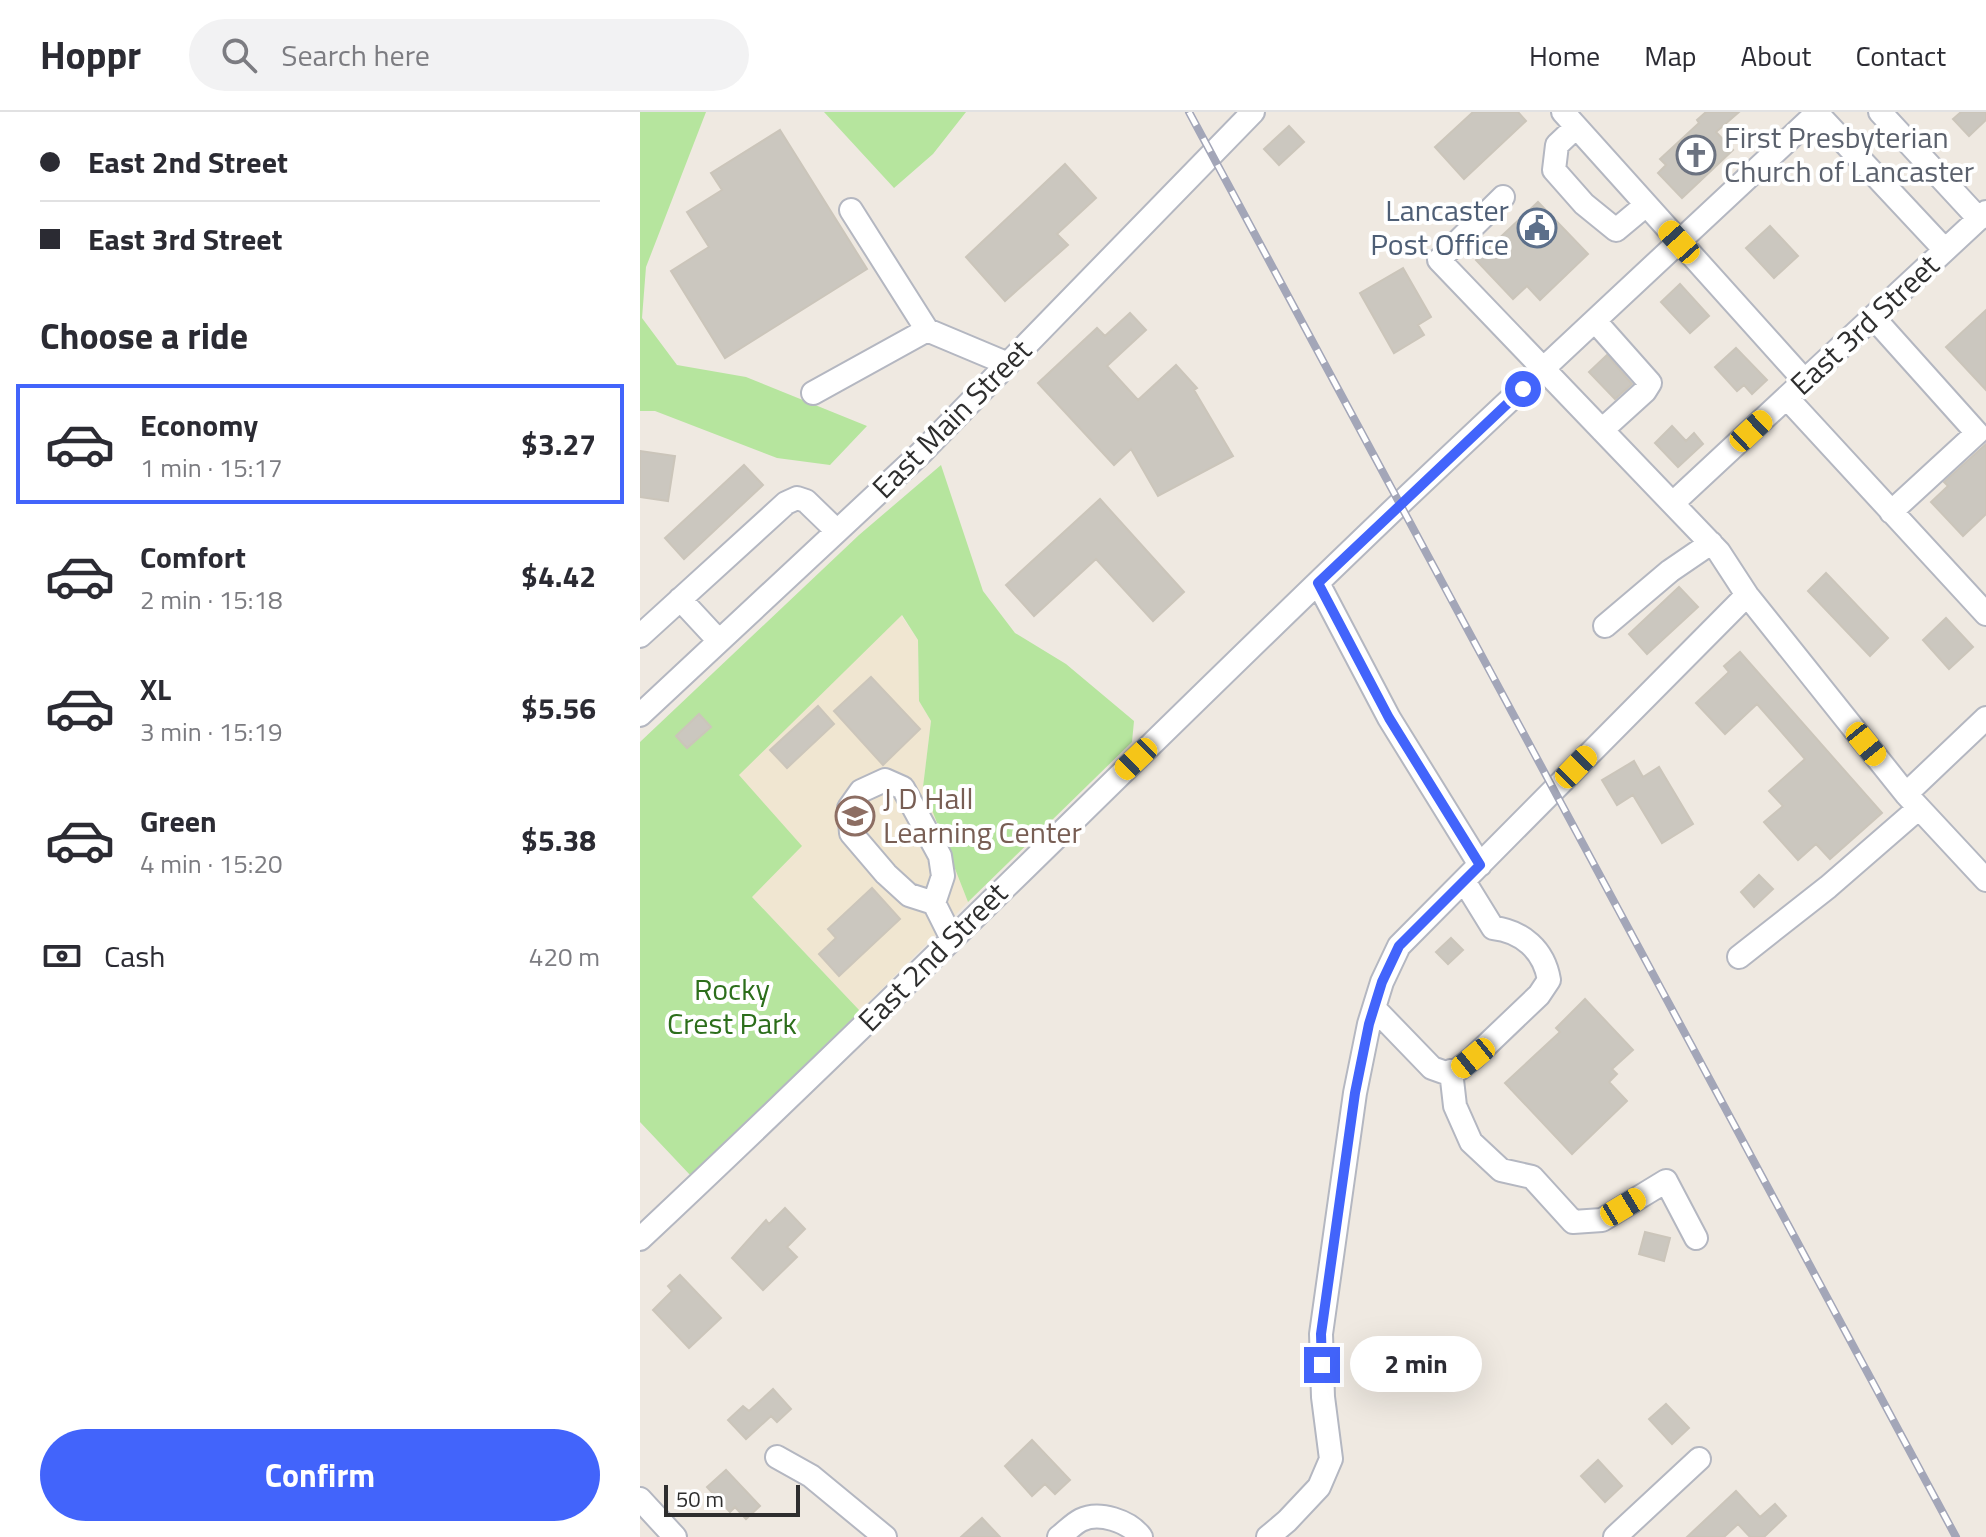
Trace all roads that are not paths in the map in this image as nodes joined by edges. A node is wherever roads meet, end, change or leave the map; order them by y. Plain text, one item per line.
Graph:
1 (1253, 112) edge
2 (1817, 112) edge
3 (1880, 112) edge
4 (1570, 119) edge
5 (1503, 197) dead end
6 (1646, 205) junction
7 (851, 210) dead end
8 (1982, 216) edge
9 (1679, 242) junction
10 (1945, 250) junction
11 (1873, 317) junction
12 (1595, 321) junction
13 (927, 330) junction
14 (1008, 364) junction
15 (1543, 370) junction
16 (1805, 381) junction
17 (813, 393) dead end
18 (1787, 398) junction
19 (1602, 430) junction
20 (1673, 503) junction
21 (1891, 512) junction
22 (837, 531) junction
23 (1711, 543) junction
24 (1318, 583) junction
25 (1747, 595) junction
26 (680, 599) junction
27 (1986, 614) edge
28 (1605, 626) dead end
29 (640, 636) edge
30 (719, 641) junction
31 (640, 715) edge
32 (1986, 718) edge
33 (1912, 801) junction
34 (1480, 865) junction
35 (1986, 880) edge
36 (1464, 881) junction
37 (934, 903) junction
38 (951, 937) junction
39 (1739, 957) dead end
40 (1374, 1008) junction
41 (1451, 1071) junction
42 (1696, 1238) dead end
43 (640, 1239) edge
44 (777, 1457) dead end
45 (1699, 1459) dead end
46 (640, 1499) edge
47 (675, 1537) edge
48 (885, 1537) edge
49 (1059, 1537) edge
50 (1141, 1537) edge
51 (1268, 1537) edge
52 (1615, 1537) edge

1 - 14 street, East Main Street
2 - 9 street, East 2nd Street
2 - 10 street
3 - 8 street
4 - 6 street
4 - 6 street
5 - 15 street
6 - 9 street
7 - 13 street
8 - 10 street, East 3rd Street
9 - 12 street, East 2nd Street
9 - 16 street
10 - 11 street, East 3rd Street
11 - 16 street, East 3rd Street
11 - 21 street
12 - 15 street, East 2nd Street
12 - 19 street
13 - 14 street
13 - 17 street
14 - 22 street, East Main Street
15 - 19 street
15 - 24 street, East 2nd Street
16 - 18 street, East 3rd Street
18 - 20 street, East 3rd Street
18 - 21 street
19 - 20 street
20 - 23 street
21 - 27 street
22 - 26 street
22 - 30 street, East Main Street
23 - 25 street
23 - 28 street
24 - 34 street
24 - 38 street, East 2nd Street
25 - 33 street
25 - 34 street
26 - 29 street
26 - 30 street
30 - 31 street, East Main Street
32 - 33 street
33 - 35 street
33 - 39 street
34 - 36 street
36 - 40 street
36 - 41 street
37 - 37 street
37 - 38 street
38 - 43 street, East 2nd Street
40 - 41 street
40 - 51 street
41 - 42 street
44 - 48 street
45 - 52 street
46 - 47 street
49 - 50 street

